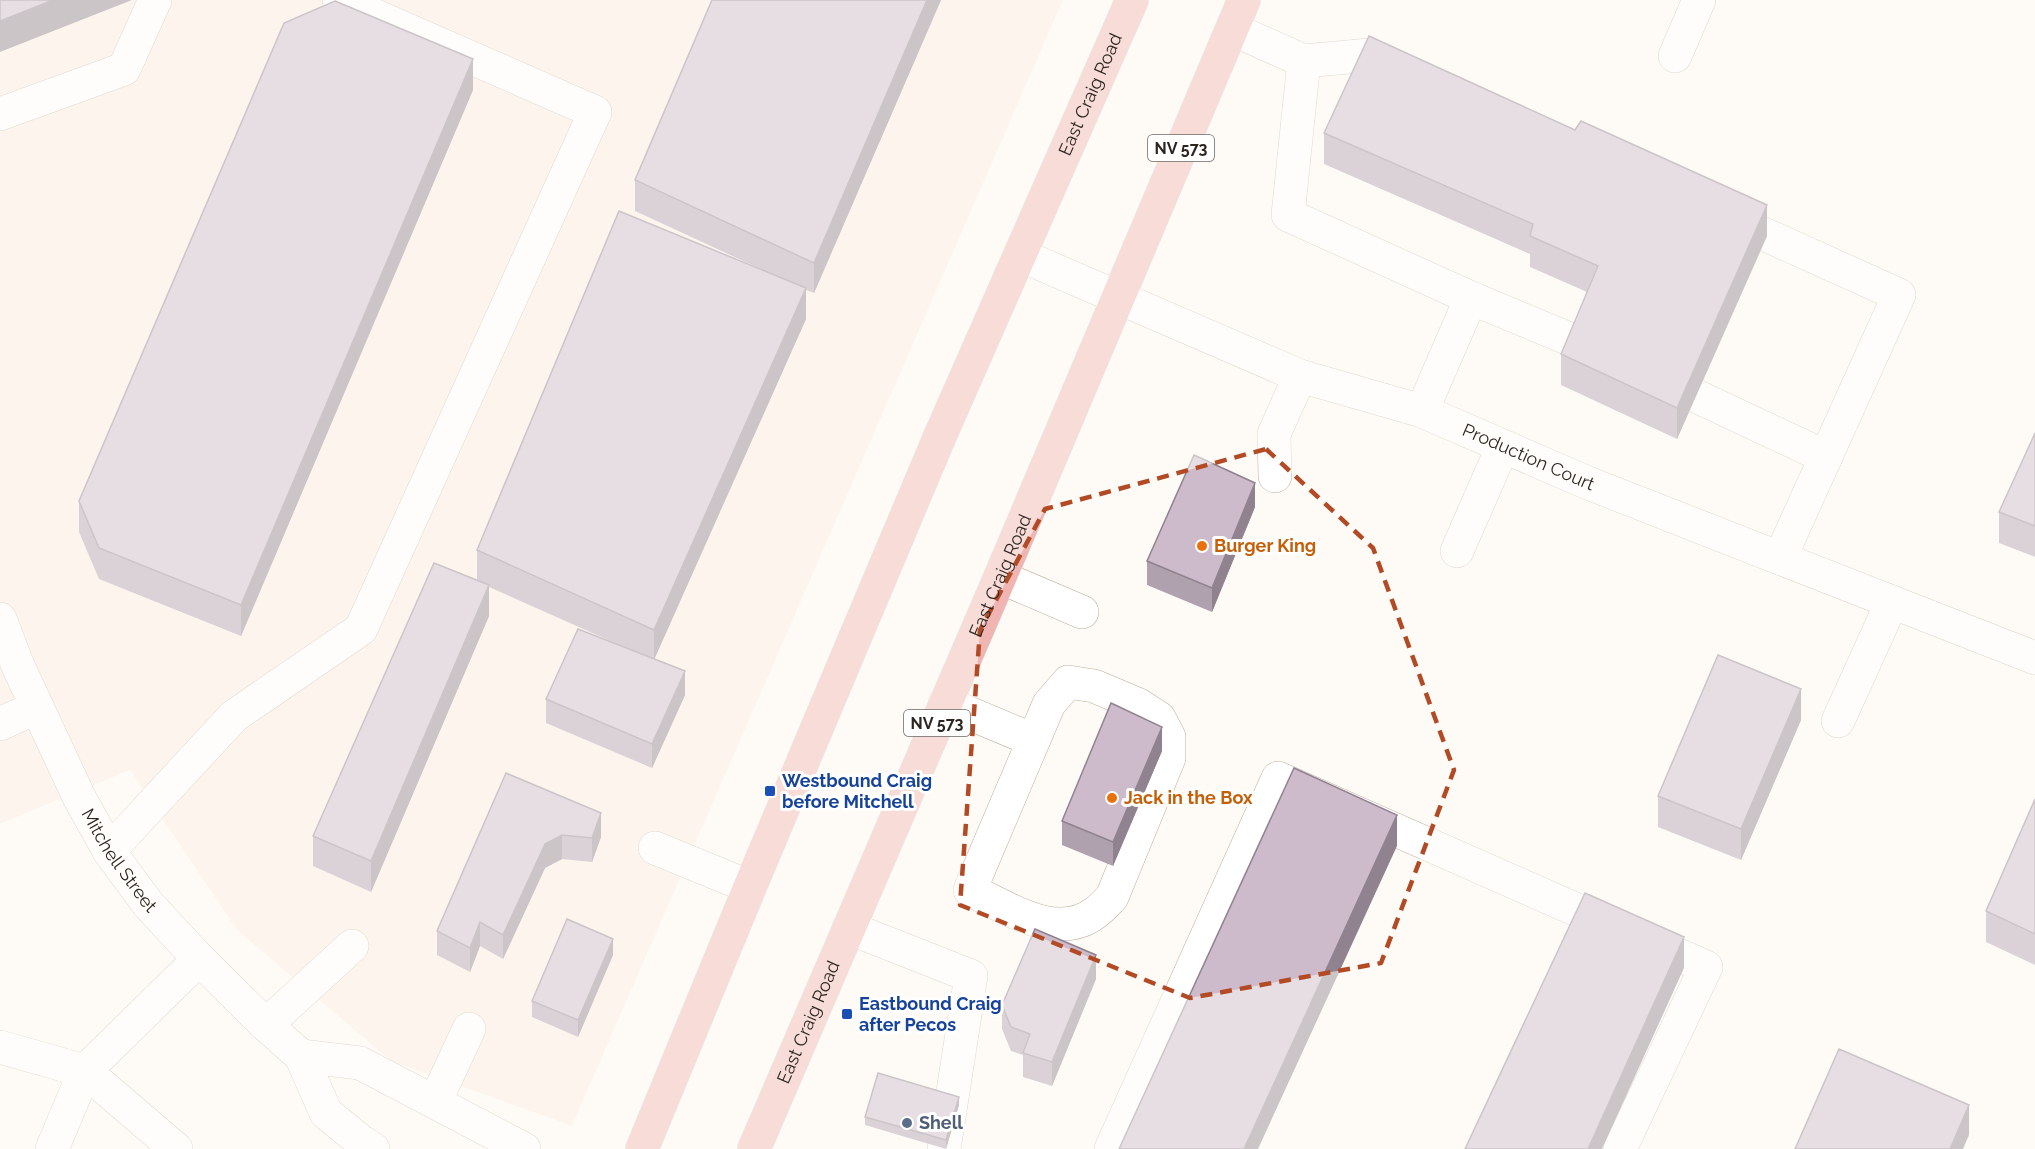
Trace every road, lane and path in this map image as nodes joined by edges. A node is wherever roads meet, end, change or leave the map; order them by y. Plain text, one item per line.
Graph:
1 (155, 0) edge
2 (339, 0) edge
3 (1132, 0) edge
4 (1699, 0) edge
5 (1238, 15) edge
6 (1675, 57) dead end
7 (1304, 61) junction
8 (1433, 84) edge
9 (0, 114) edge
10 (1695, 203) edge
11 (1020, 255) junction
12 (1118, 296) junction
13 (1471, 298) junction
14 (1579, 343) edge
15 (1300, 376) junction
16 (1696, 396) edge
17 (1422, 411) junction
18 (1503, 446) junction
19 (1826, 457) junction
20 (1275, 476) dead end
21 (1457, 551) dead end
22 (1780, 558) junction
23 (1000, 577) junction
24 (1892, 602) junction
25 (1082, 612) dead end
26 (0, 619) edge
27 (2035, 658) edge
28 (945, 703) junction
29 (37, 707) junction
30 (1838, 721) dead end
31 (0, 724) edge
32 (1033, 740) junction
33 (655, 849) dead end
34 (109, 852) junction
35 (750, 887) junction
36 (849, 928) junction
37 (352, 946) dead end
38 (199, 958) junction
39 (266, 1025) junction
40 (469, 1029) dead end
41 (0, 1047) edge
42 (302, 1056) junction
43 (85, 1071) junction
44 (435, 1102) junction
45 (52, 1149) edge
46 (176, 1149) edge
47 (374, 1149) edge
48 (524, 1149) edge
49 (642, 1149) edge
50 (754, 1149) edge
51 (944, 1149) edge
52 (1111, 1149) edge
53 (1620, 1149) edge

1 - 9 street
2 - 34 street
3 - 11 main road, East Craig Road
4 - 6 street
5 - 7 street
5 - 12 main road, East Craig Road / NV 573
7 - 8 street
7 - 13 street
10 - 19 street
11 - 12 street, Production Court
11 - 35 main road, East Craig Road
12 - 15 street, Production Court
12 - 23 main road, East Craig Road / NV 573
13 - 14 street
13 - 17 street
15 - 17 street, Production Court
15 - 20 street
16 - 19 street
17 - 18 street, Production Court
18 - 21 street
18 - 22 street, Production Court
19 - 22 street
22 - 24 street, Production Court
23 - 25 street
23 - 28 main road, East Craig Road / NV 573
24 - 27 street, Production Court
24 - 30 street
26 - 29 street, Mitchell Street
28 - 32 street
28 - 36 main road, East Craig Road / NV 573
29 - 31 street
29 - 34 street, Mitchell Street
32 - 32 street
33 - 35 street
34 - 38 street, Mitchell Street
35 - 49 main road, East Craig Road
36 - 50 main road, East Craig Road / NV 573
36 - 51 street
37 - 39 street
38 - 39 street, Mitchell Street
38 - 43 street
39 - 42 street, Mitchell Street
40 - 44 street
41 - 43 street
42 - 44 street
42 - 47 street, Mitchell Street
43 - 45 street
43 - 46 street
44 - 48 street
52 - 53 street

